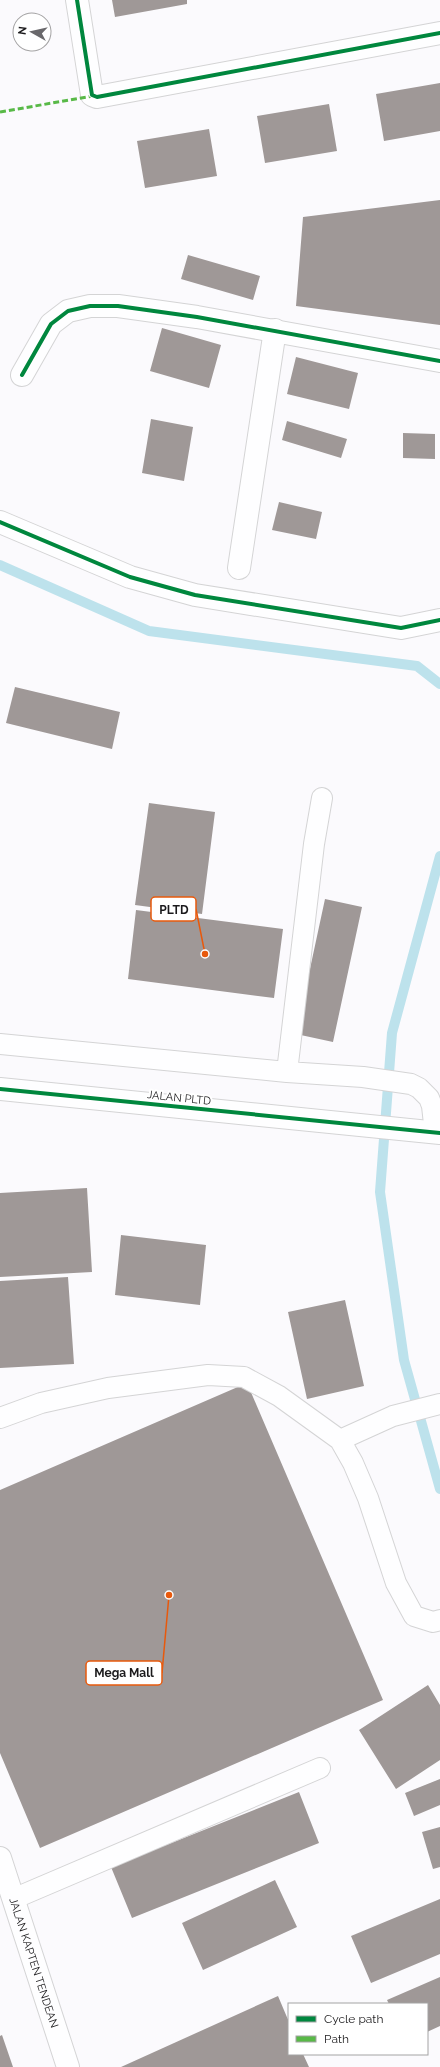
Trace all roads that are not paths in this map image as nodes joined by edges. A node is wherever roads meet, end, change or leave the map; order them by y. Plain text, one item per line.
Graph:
1 (77, 0) edge
2 (440, 33) edge
3 (275, 330) junction
4 (440, 361) edge
5 (22, 375) dead end
6 (0, 522) edge
7 (239, 568) dead end
8 (440, 620) edge
9 (322, 798) dead end
10 (0, 1044) edge
11 (287, 1072) junction
12 (0, 1090) edge
13 (438, 1133) edge
14 (437, 1404) edge
15 (0, 1418) edge
16 (340, 1440) junction
17 (440, 1620) edge
18 (320, 1768) dead end
19 (0, 1858) edge
20 (13, 1899) junction
21 (68, 2067) edge

1 - 2 street
3 - 4 street
3 - 5 street
3 - 7 street
6 - 8 street
9 - 11 lane
10 - 11 lane
11 - 13 lane
12 - 13 street, JALAN PLTD
14 - 16 lane
15 - 16 lane
16 - 17 lane
18 - 20 lane
19 - 20 street, JALAN KAPTEN TENDEAN
20 - 21 street, JALAN KAPTEN TENDEAN

